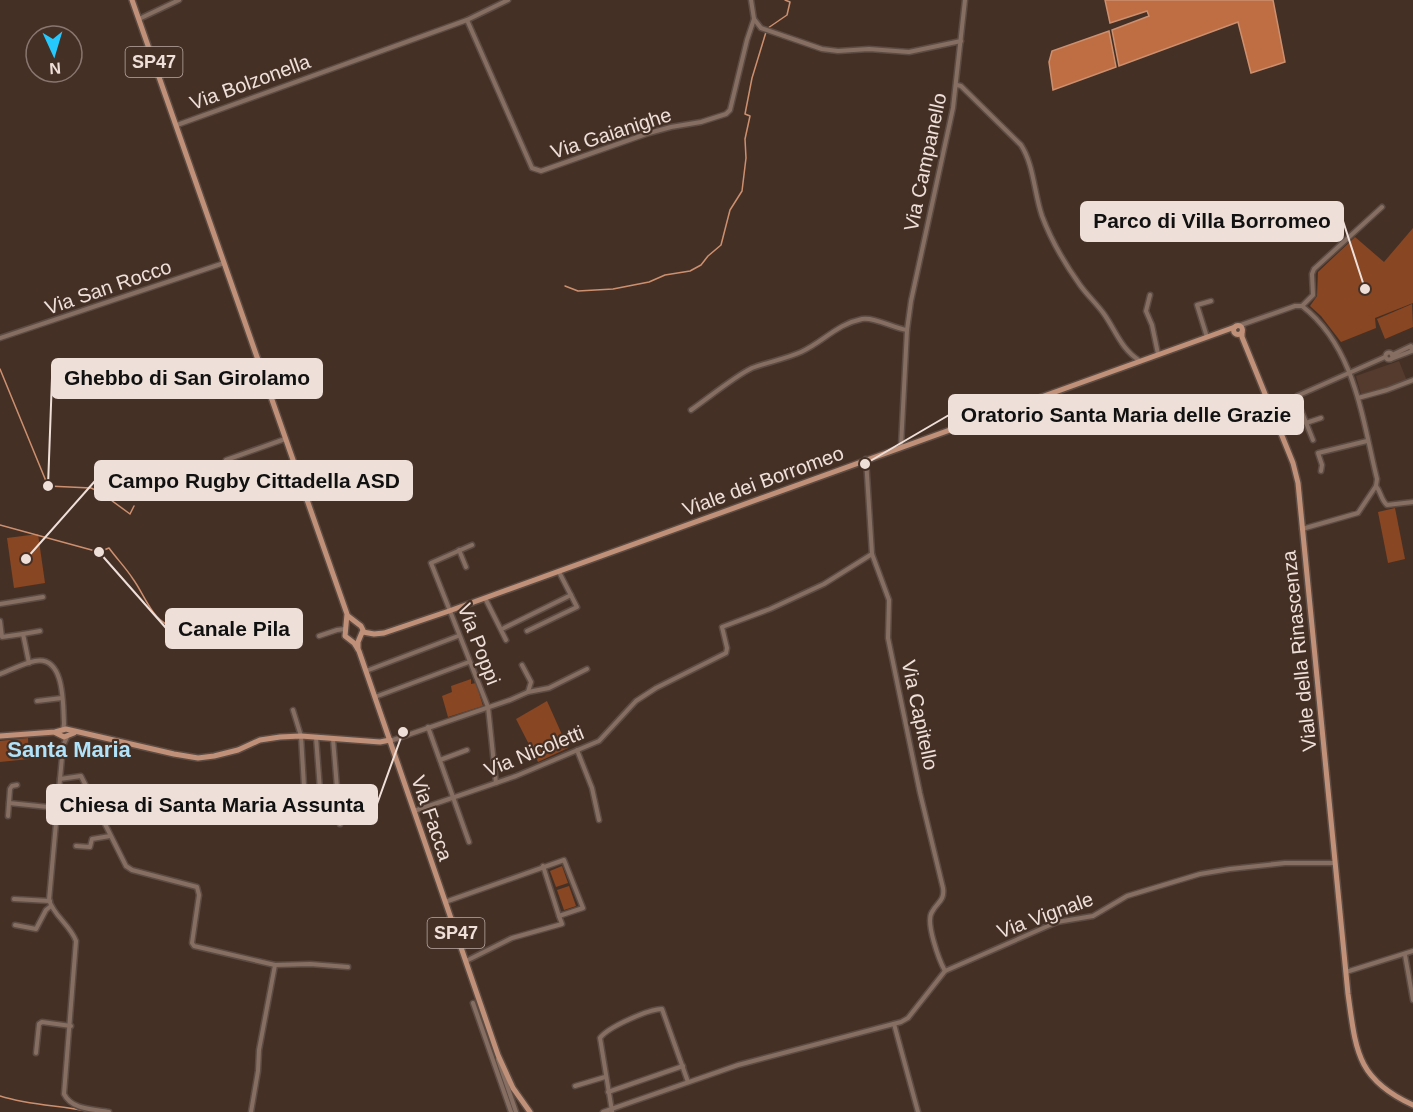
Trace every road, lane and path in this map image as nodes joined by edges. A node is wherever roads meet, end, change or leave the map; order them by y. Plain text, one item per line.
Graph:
1 (132, 0) edge
2 (179, 0) edge
3 (508, 0) edge
4 (751, 0) edge
5 (965, 0) edge
6 (139, 19) junction
7 (754, 19) junction
8 (467, 20) junction
9 (961, 41) junction
10 (957, 85) junction
11 (177, 125) junction
12 (1382, 207) dead end
13 (225, 263) junction
14 (1149, 296) dead end
15 (1210, 301) dead end
16 (1302, 306) junction
17 (907, 330) junction
18 (1240, 330) junction
19 (1207, 337) junction
20 (0, 338) edge
21 (1158, 354) junction
22 (1391, 357) junction
23 (1140, 361) junction
24 (1350, 374) junction
25 (1413, 380) edge
26 (1358, 398) junction
27 (691, 410) dead end
28 (1322, 418) dead end
29 (1306, 423) junction
30 (285, 439) junction
31 (1313, 440) dead end
32 (1368, 441) junction
33 (901, 446) junction
34 (867, 459) junction
35 (226, 460) dead end
36 (296, 470) junction
37 (1321, 471) dead end
38 (1376, 486) junction
39 (230, 493) dead end
40 (1413, 502) edge
41 (1302, 529) junction
42 (472, 545) dead end
43 (459, 550) junction
44 (872, 554) junction
45 (466, 567) dead end
46 (559, 571) junction
47 (571, 595) junction
48 (43, 597) dead end
49 (485, 598) junction
50 (0, 604) edge
51 (449, 611) junction
52 (347, 614) junction
53 (0, 621) edge
54 (355, 622) junction
55 (346, 627) junction
56 (504, 628) dead end
57 (40, 631) dead end
58 (527, 631) dead end
59 (363, 632) junction
60 (23, 634) junction
61 (319, 636) dead end
62 (458, 636) junction
63 (1, 637) edge
64 (360, 638) junction
65 (351, 640) junction
66 (506, 640) dead end
67 (359, 651) junction
68 (469, 662) junction
69 (29, 663) junction
70 (522, 665) dead end
71 (587, 669) dead end
72 (366, 671) junction
73 (0, 674) edge
74 (528, 692) junction
75 (375, 696) junction
76 (62, 698) junction
77 (37, 701) dead end
78 (488, 707) junction
79 (293, 710) dead end
80 (428, 727) junction
81 (64, 733) junction
82 (387, 733) junction
83 (0, 736) edge
84 (301, 736) junction
85 (316, 737) junction
86 (333, 739) junction
87 (376, 741) junction
88 (390, 741) junction
89 (467, 750) dead end
90 (577, 750) junction
91 (440, 760) junction
92 (60, 779) junction
93 (496, 783) junction
94 (17, 785) dead end
95 (320, 790) dead end
96 (454, 798) junction
97 (9, 803) junction
98 (305, 803) dead end
99 (58, 808) junction
100 (414, 811) junction
101 (8, 816) dead end
102 (599, 820) dead end
103 (340, 825) dead end
104 (110, 836) junction
105 (469, 842) dead end
106 (76, 846) dead end
107 (1335, 863) junction
108 (543, 866) junction
109 (14, 899) dead end
110 (445, 902) junction
111 (50, 904) junction
112 (559, 916) junction
113 (15, 925) dead end
114 (1413, 951) edge
115 (1405, 955) junction
116 (465, 961) junction
117 (275, 965) junction
118 (348, 967) dead end
119 (945, 971) junction
120 (1346, 972) junction
121 (1413, 1000) edge
122 (473, 1003) dead end
123 (894, 1024) junction
124 (71, 1026) junction
125 (36, 1053) dead end
126 (498, 1055) junction
127 (683, 1066) junction
128 (605, 1077) junction
129 (688, 1082) junction
130 (575, 1086) dead end
131 (608, 1092) junction
132 (1413, 1105) edge
133 (612, 1111) edge
134 (109, 1112) edge
135 (251, 1112) edge
136 (511, 1112) edge
137 (516, 1112) edge
138 (530, 1112) edge
139 (603, 1112) edge
140 (918, 1112) edge

1 - 6 main road, SP47
2 - 6 street
3 - 8 street, Via Bolzonella
4 - 7 street
5 - 9 street, Via Campanello
6 - 11 main road, SP47
7 - 8 street, Via Gaianighe
7 - 9 street
8 - 11 street, Via Bolzonella
9 - 10 street, Via Campanello
10 - 17 street, Via Campanello
10 - 23 street
11 - 13 main road, Via Bolzonella / SP47
12 - 16 street
13 - 20 street, Via San Rocco
13 - 30 main road, Via Bolzonella / SP47
14 - 21 street
15 - 19 street
16 - 18 street
16 - 24 street
17 - 27 street
17 - 33 street, Via Campanello
18 - 19 main road, Viale dei Borromeo
18 - 41 main road, Viale della Rinascenza
19 - 21 main road, Viale dei Borromeo
21 - 23 main road, Viale dei Borromeo
22 - 22 street
22 - 24 street
23 - 33 main road, Viale dei Borromeo
24 - 26 street
24 - 29 street
25 - 26 street
26 - 32 street
28 - 29 street
29 - 31 street
30 - 35 street
30 - 36 main road, Via Bolzonella / SP47
32 - 37 street
32 - 38 street
33 - 34 main road, Viale dei Borromeo
34 - 44 street, Via Capitello
34 - 46 main road, Viale dei Borromeo
36 - 39 street
36 - 52 main road, Via Bolzonella / SP47
38 - 40 street
38 - 41 street
41 - 107 main road, Viale della Rinascenza
42 - 43 street, Via Poppi
43 - 45 street
43 - 51 street, Via Poppi
44 - 90 street, Via Nicoletti
44 - 119 street, Via Capitello
46 - 47 street
46 - 49 main road
47 - 56 street
47 - 58 street
48 - 50 street
49 - 51 main road
49 - 66 street
51 - 59 main road
51 - 62 street, Via Poppi
52 - 54 main road, Via Bolzonella / SP47
52 - 55 main road, Via Bolzonella / SP47
53 - 63 street
54 - 55 main road
54 - 59 main road, Via Bolzonella / SP47
55 - 61 street
55 - 65 main road, Via Bolzonella / SP47
57 - 60 street
59 - 64 main road, SP47
60 - 63 street
60 - 69 street
62 - 68 street, Via Poppi
62 - 72 street
64 - 65 main road
64 - 67 main road, Via Facca / SP47
65 - 67 main road, Via Facca / SP47
67 - 72 main road, Via Facca / SP47
68 - 75 street
68 - 78 street, Via Poppi
69 - 73 street
69 - 76 street
70 - 74 street
71 - 74 street
72 - 75 main road, Via Facca / SP47
74 - 78 street
75 - 82 main road, Via Facca / SP47
76 - 77 street
76 - 81 street
78 - 80 street
78 - 93 street, Via Poppi
79 - 84 street
80 - 88 street
80 - 91 street
81 - 83 main road
81 - 84 main road
81 - 92 street
82 - 87 main road
82 - 88 main road, Via Facca / SP47
84 - 85 main road
84 - 98 street
85 - 86 main road
85 - 95 street
86 - 87 main road
86 - 103 street
87 - 88 main road
88 - 100 main road, Via Facca / SP47
89 - 91 street
90 - 93 street, Via Nicoletti
90 - 102 street
91 - 96 street
92 - 99 street
92 - 104 street
93 - 96 street, Via Nicoletti
94 - 97 street
96 - 100 street, Via Nicoletti
96 - 105 street
97 - 99 street
97 - 101 street
99 - 111 street
100 - 110 main road, Via Facca / SP47
104 - 106 street
104 - 117 street
107 - 119 street, Via Vignale
107 - 120 main road, Viale della Rinascenza
108 - 110 street
108 - 112 street
108 - 112 street
109 - 111 street
110 - 116 main road, Via Facca / SP47
111 - 113 street
111 - 124 street
112 - 116 street
114 - 115 street
115 - 120 street
115 - 121 street
116 - 126 main road, Via Facca / SP47
117 - 118 street
117 - 135 street
119 - 123 street, Via Vignale
120 - 132 main road, Viale della Rinascenza
122 - 136 street
123 - 129 street
123 - 140 street
124 - 125 street
124 - 134 street
126 - 137 street
126 - 138 main road, Via Facca / SP47
127 - 128 street
127 - 129 street
127 - 131 street
128 - 130 street
128 - 131 street
129 - 133 street
131 - 133 street
133 - 139 street

